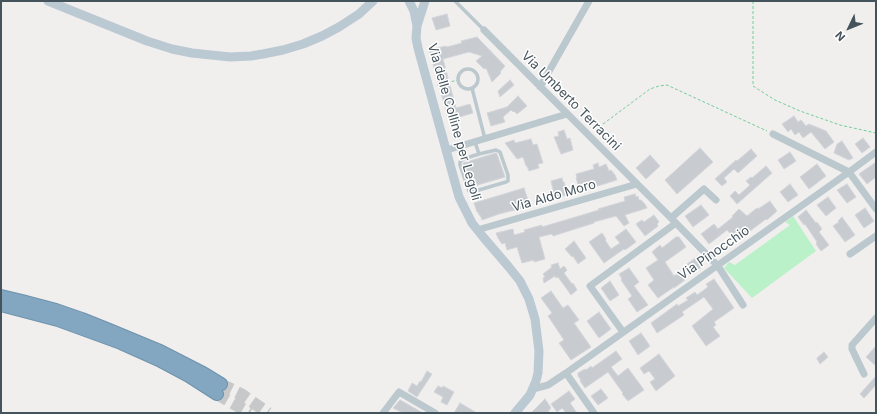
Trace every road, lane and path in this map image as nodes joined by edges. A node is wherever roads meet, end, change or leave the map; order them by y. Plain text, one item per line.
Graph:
1 (48, 1) edge
2 (373, 1) edge
3 (409, 1) edge
4 (425, 1) edge
5 (455, 1) edge
6 (589, 1) edge
7 (753, 1) edge
8 (417, 26) junction
9 (484, 30) joint
10 (458, 80) junction
11 (429, 87) junction
12 (540, 87) junction
13 (472, 88) junction
14 (567, 114) junction
15 (876, 133) edge
16 (773, 134) joint
17 (588, 135) junction
18 (485, 139) junction
19 (474, 142) junction
20 (447, 150) junction
21 (876, 152) edge
22 (479, 154) junction
23 (849, 172) junction
24 (637, 184) junction
25 (716, 200) dead end
26 (876, 209) edge
27 (674, 221) junction
28 (477, 230) junction
29 (876, 236) edge
30 (850, 254) dead end
31 (718, 266) junction
32 (1, 296) edge
33 (1, 305) edge
34 (743, 305) dead end
35 (876, 318) edge
36 (623, 332) junction
37 (566, 373) junction
38 (864, 374) dead end
39 (533, 390) junction
40 (433, 412) edge
41 (382, 413) edge
42 (515, 413) edge
43 (594, 413) edge

1 - 2 street
3 - 8 street
4 - 8 street
5 - 9 lane, Via Umberto Terracini
6 - 12 street
7 - 15 path
8 - 11 street, Via delle Colline per Legoli
9 - 12 street, Via Umberto Terracini
10 - 11 path
10 - 13 lane
10 - 13 lane
11 - 20 street, Via delle Colline per Legoli
12 - 14 street, Via Umberto Terracini
13 - 18 lane
14 - 17 street, Via Umberto Terracini
14 - 18 street
16 - 17 path
16 - 23 street
17 - 24 street, Via Umberto Terracini
18 - 19 street
19 - 20 street
19 - 22 lane
20 - 28 street, Via delle Colline per Legoli
21 - 23 street, Via Pinocchio
22 - 22 lane
23 - 26 street
23 - 31 street, Via Pinocchio
24 - 27 street, Via Umberto Terracini
24 - 28 street, Via Aldo Moro
25 - 27 street
27 - 31 street, Via Umberto Terracini
27 - 36 street
28 - 39 street, Via delle Colline per Legoli
29 - 30 street
31 - 34 street, Via Umberto Terracini
31 - 36 street, Via Pinocchio
32 - 33 highway
35 - 38 street
36 - 37 street, Via Pinocchio
37 - 39 street, Via Pinocchio
37 - 43 street
39 - 42 street, Via delle Colline per Legoli
40 - 41 street

